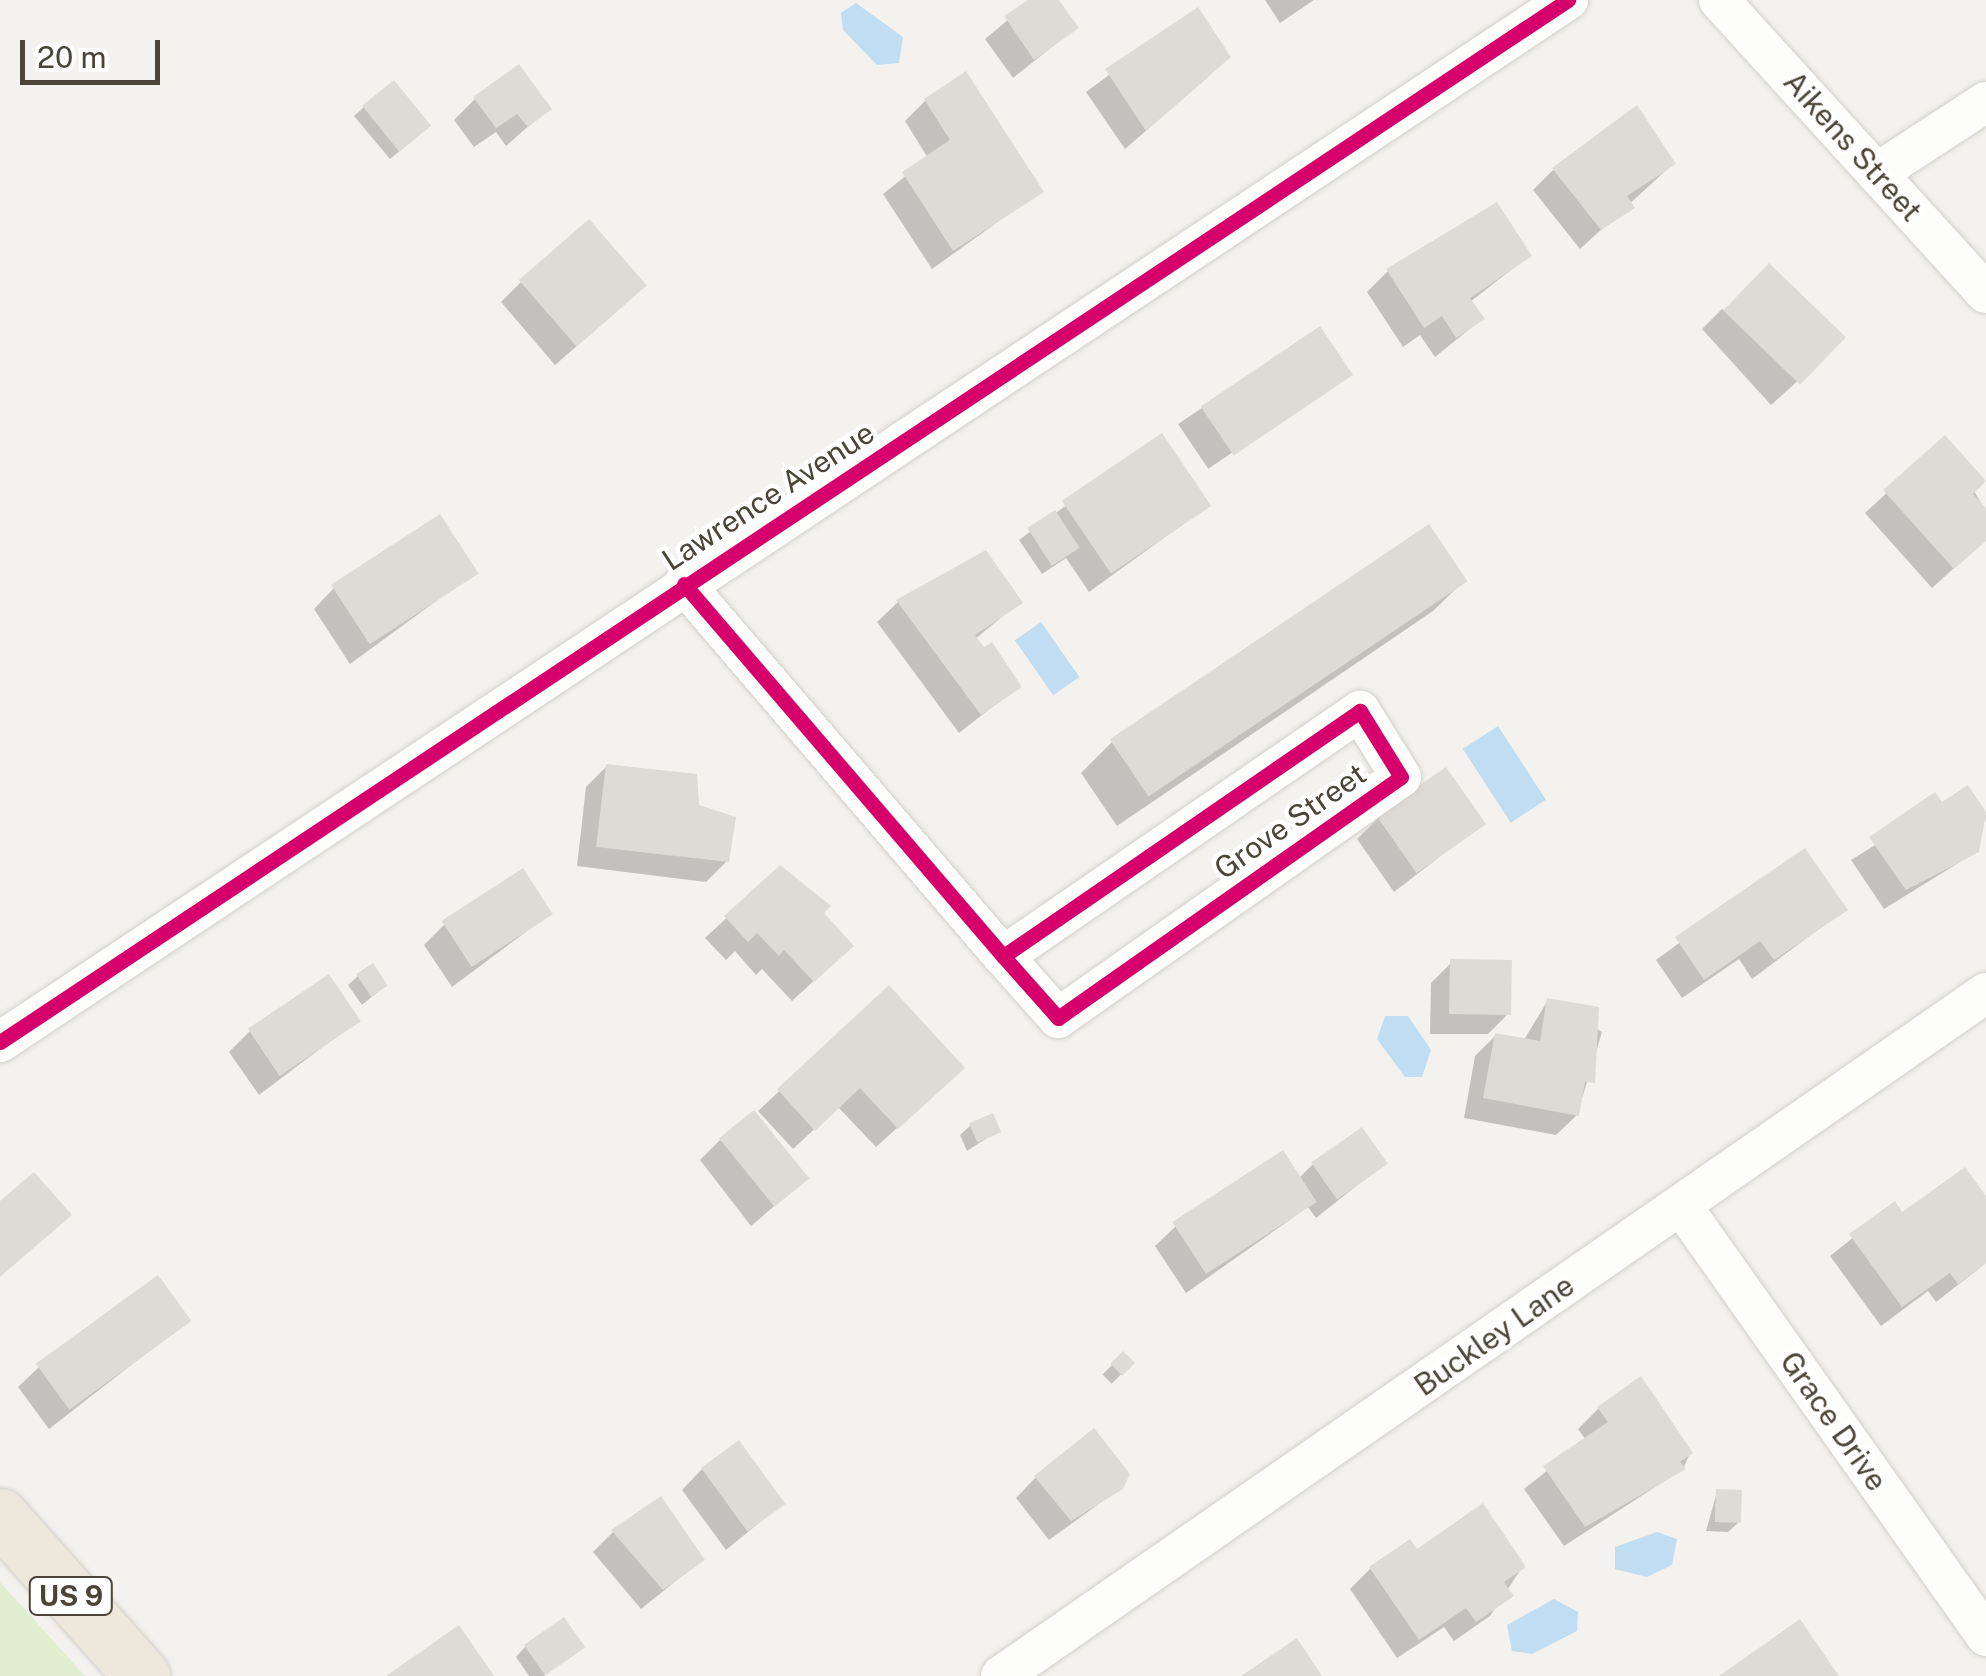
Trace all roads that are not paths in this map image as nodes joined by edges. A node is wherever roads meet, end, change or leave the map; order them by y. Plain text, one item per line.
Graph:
1 (1568, 0) edge
2 (1719, 0) edge
3 (1986, 102) edge
4 (1878, 173) junction
5 (1986, 293) edge
6 (684, 584) junction
7 (1003, 956) junction
8 (1986, 992) edge
9 (0, 1042) edge
10 (1681, 1204) junction
11 (0, 1516) edge
12 (1986, 1636) edge
13 (142, 1676) edge
14 (1002, 1676) edge

1 - 6 street, Lawrence Avenue
2 - 4 street, Aikens Street
3 - 4 street
4 - 5 street, Aikens Street
6 - 7 street, Grove Street
6 - 9 street, Lawrence Avenue
7 - 7 street, Grove Street
8 - 10 street, Buckley Lane
10 - 12 street, Grace Drive
10 - 14 street, Buckley Lane
11 - 13 highway, US 9

